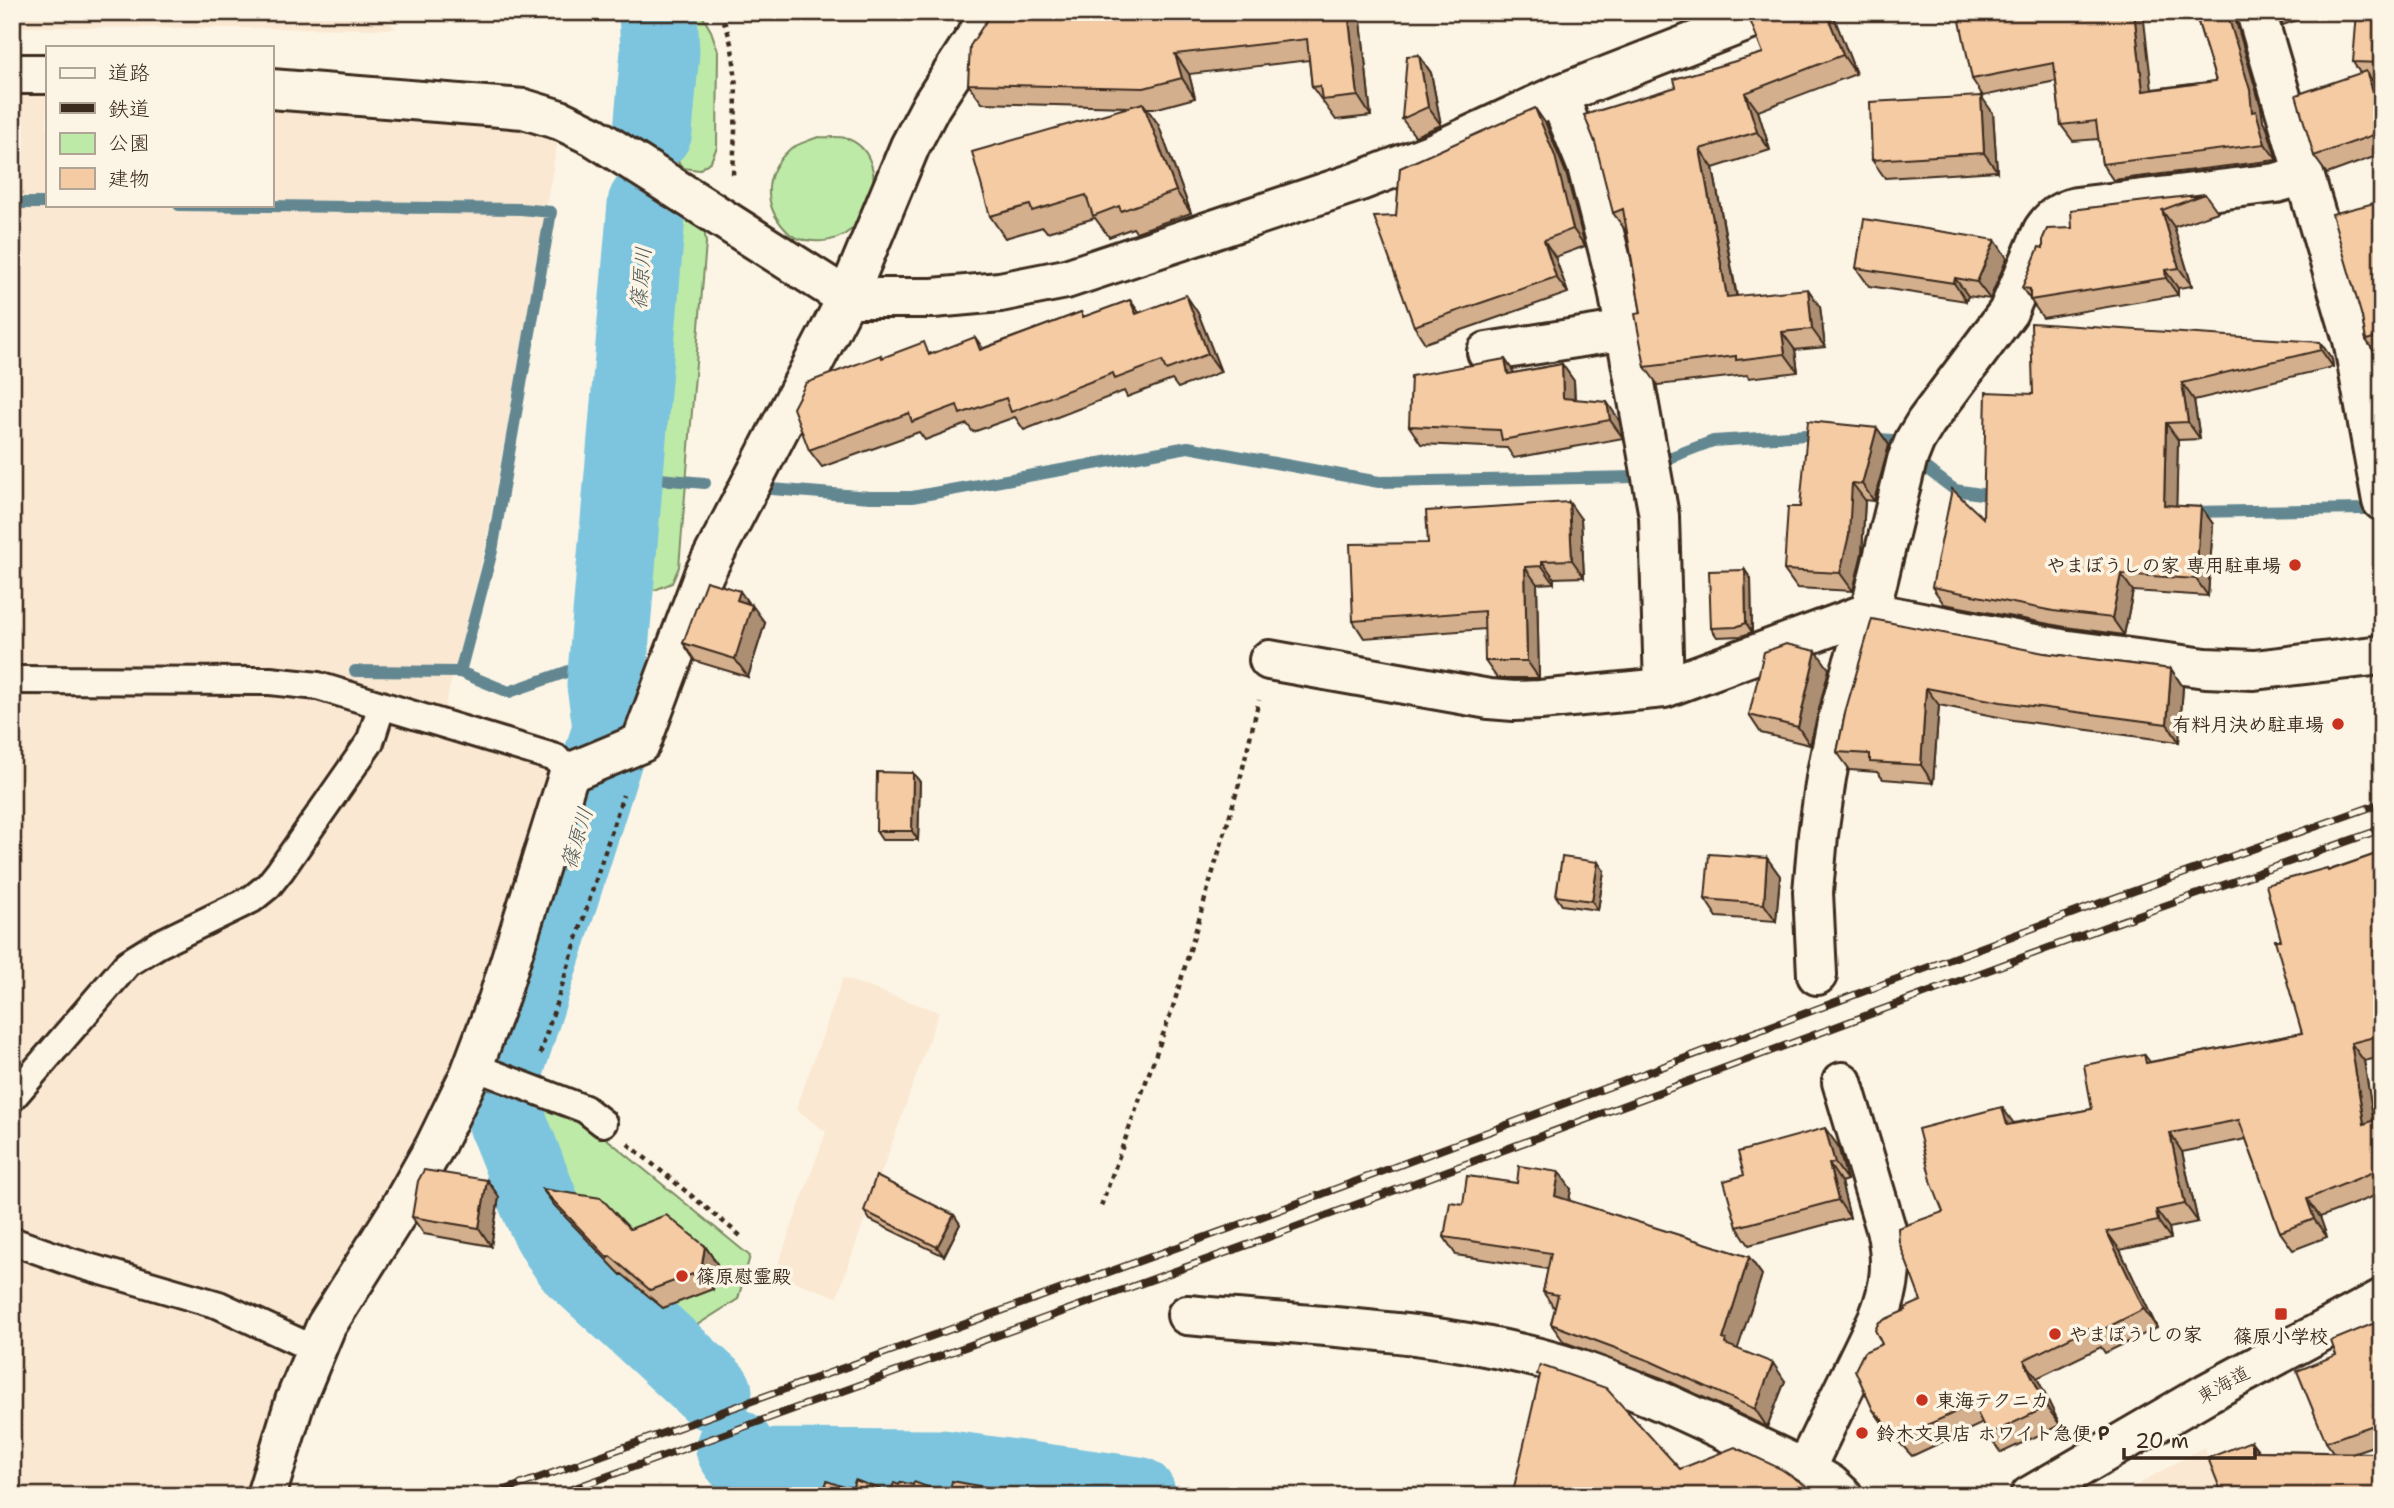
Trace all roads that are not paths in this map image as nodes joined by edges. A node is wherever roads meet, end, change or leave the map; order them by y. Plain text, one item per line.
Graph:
1 (992, 12) edge
2 (1771, 12) edge
3 (2256, 12) edge
4 (12, 74) edge
5 (46, 74) edge
6 (273, 89) edge
7 (1558, 95) junction
8 (2304, 175) junction
9 (847, 298) junction
10 (1626, 330) junction
11 (1486, 352) dead end
12 (2374, 410) edge
13 (2382, 501) edge
14 (1870, 612) junction
15 (2382, 655) edge
16 (1269, 660) road end
17 (12, 680) edge
18 (1664, 688) junction
19 (382, 705) junction
20 (576, 770) junction
21 (1817, 975) dead end
22 (476, 1068) junction
23 (1842, 1082) dead end
24 (12, 1098) edge
25 (603, 1123) road end
26 (12, 1241) edge
27 (2382, 1299) edge
28 (1187, 1315) dead end
29 (316, 1350) junction
30 (1805, 1469) junction
31 (266, 1496) edge
32 (1843, 1496) edge
33 (2030, 1496) edge

1 - 9 street
2 - 7 street
3 - 8 street
4 - 5 street
6 - 9 street
7 - 9 street
7 - 10 street
8 - 12 street
8 - 14 street
9 - 20 street
10 - 11 street
10 - 18 street
12 - 13 street
14 - 15 street
14 - 18 street
14 - 21 street
16 - 18 street
17 - 19 lane
19 - 20 lane
19 - 24 lane
20 - 22 street
22 - 25 lane
22 - 29 street
23 - 30 street
26 - 29 lane
27 - 33 street, 東海道
28 - 30 street
29 - 31 street
30 - 32 street

